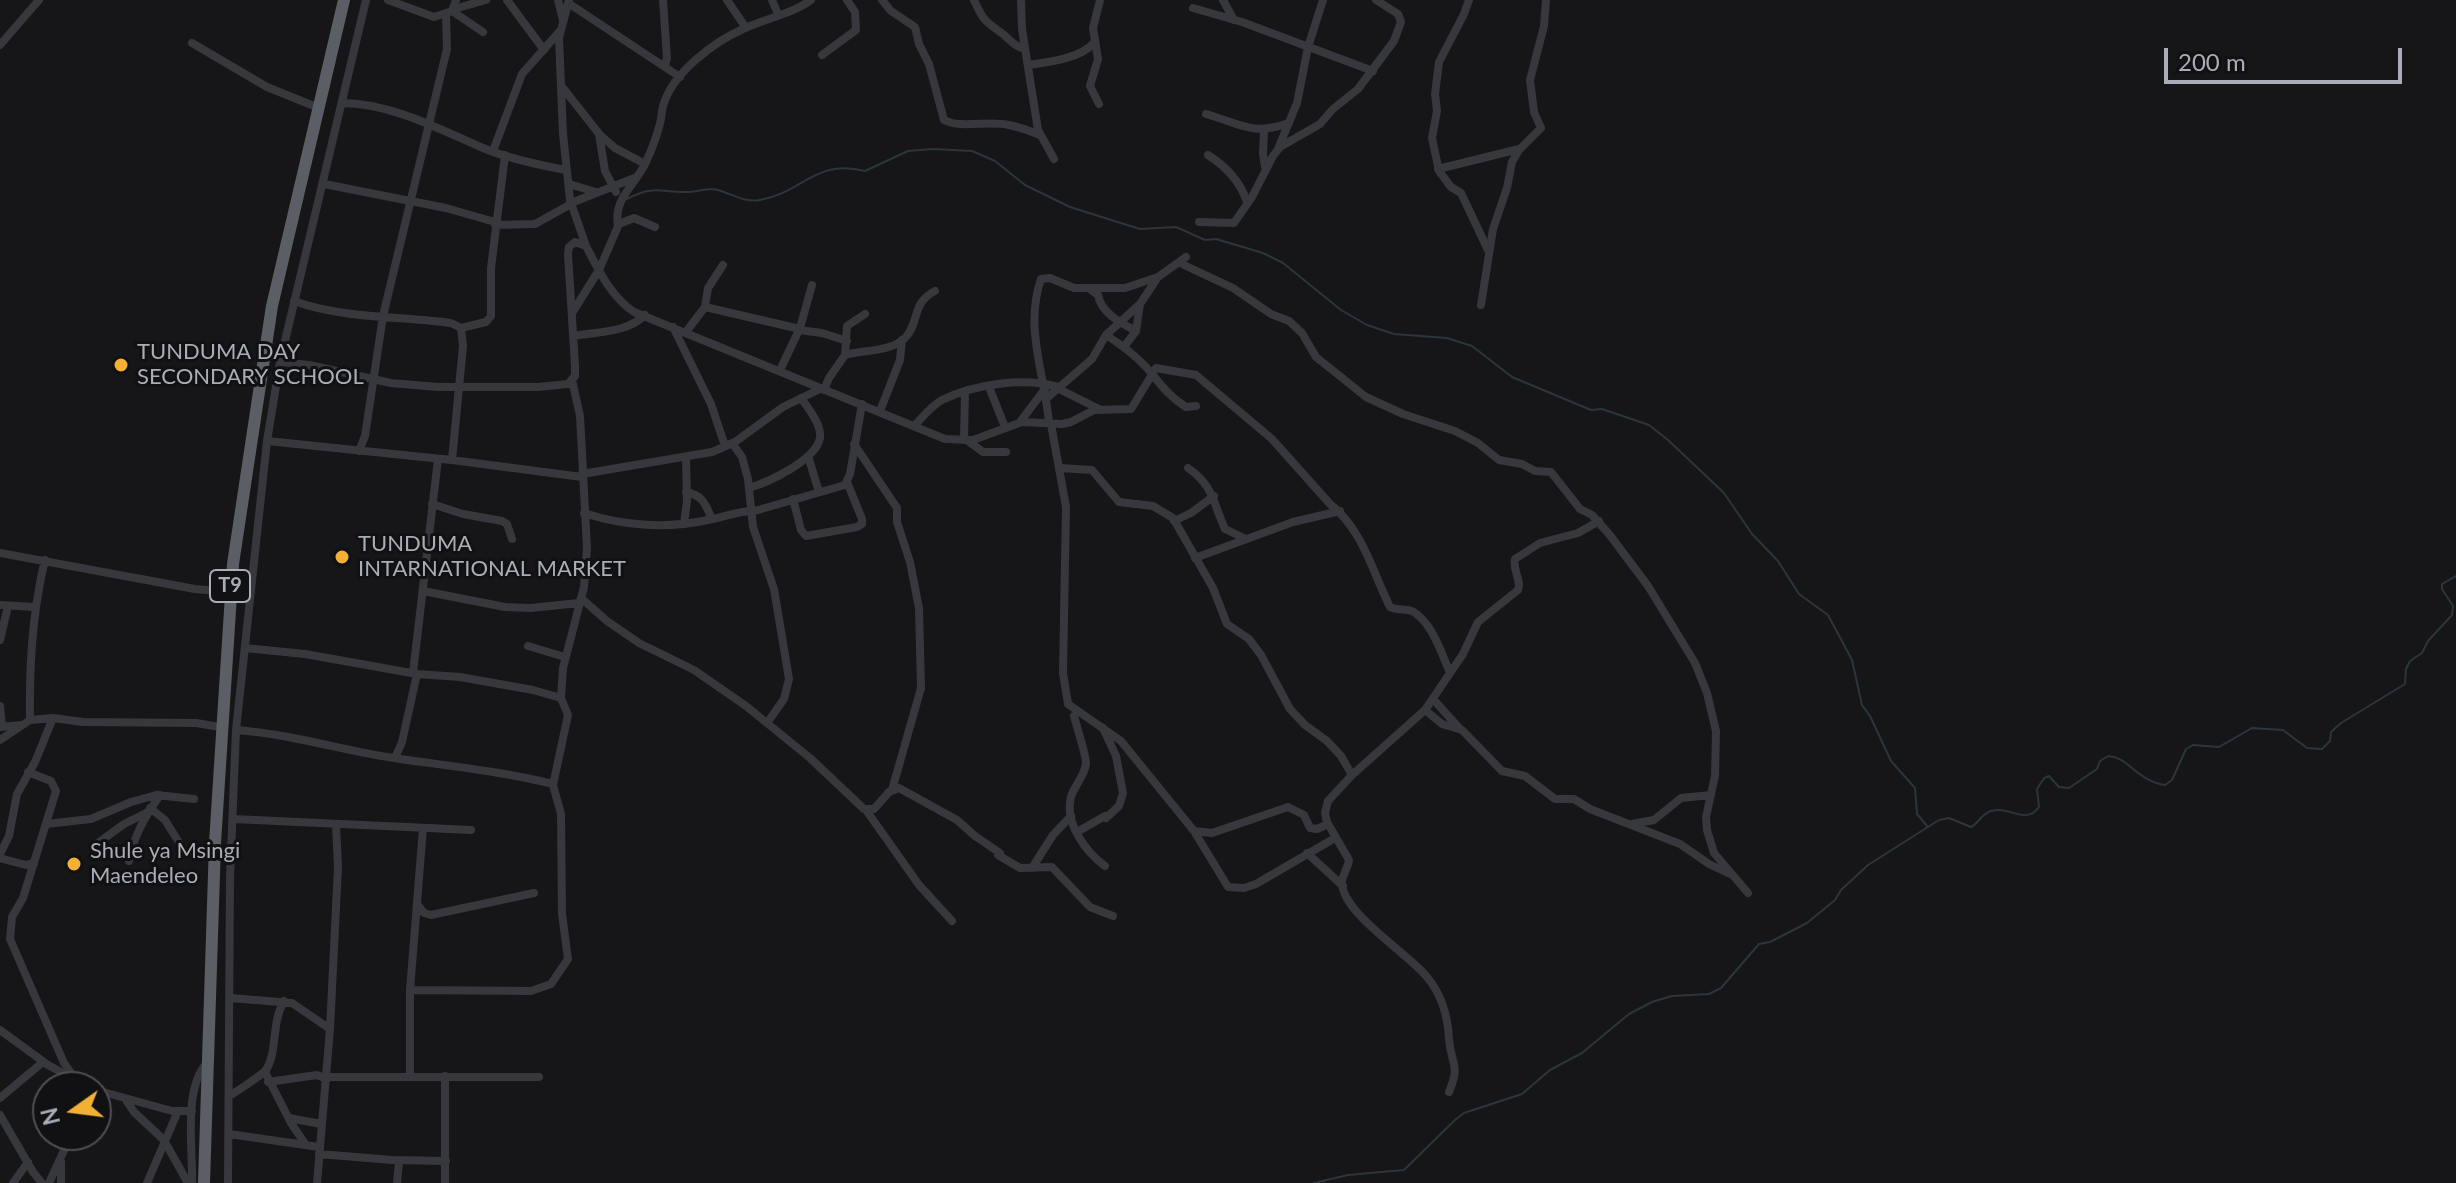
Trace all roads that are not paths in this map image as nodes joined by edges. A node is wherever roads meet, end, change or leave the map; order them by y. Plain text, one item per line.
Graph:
1 (39, 0) edge
2 (344, 0) edge
3 (366, 0) edge
4 (388, 0) edge
5 (486, 0) edge
6 (507, 0) edge
7 (558, 0) edge
8 (663, 0) edge
9 (727, 0) edge
10 (772, 0) edge
11 (847, 0) edge
12 (882, 0) edge
13 (974, 0) edge
14 (1021, 0) edge
15 (1100, 0) edge
16 (1223, 0) edge
17 (1323, 0) edge
18 (1377, 0) edge
19 (1469, 0) edge
20 (1546, 0) edge
21 (569, 1) edge
22 (808, 1) edge
23 (1396, 2) edge
24 (1193, 8) dead end
25 (452, 9) edge
26 (1389, 10) junction
27 (778, 14) junction
28 (1234, 20) junction
29 (563, 21) junction
30 (746, 28) junction
31 (560, 31) junction
32 (483, 32) dead end
33 (2, 41) edge
34 (1095, 42) junction
35 (192, 43) dead end
36 (1308, 47) junction
37 (1025, 49) junction
38 (544, 50) junction
39 (822, 55) dead end
40 (1028, 65) junction
41 (665, 66) junction
42 (1373, 71) junction
43 (680, 77) junction
44 (562, 87) junction
45 (342, 103) junction
46 (1099, 104) dead end
47 (319, 108) junction
48 (1206, 114) dead end
49 (1289, 123) junction
50 (427, 125) junction
51 (1264, 130) junction
52 (599, 134) junction
53 (1040, 135) junction
54 (1520, 149) junction
55 (1278, 150) junction
56 (493, 151) junction
57 (505, 155) junction
58 (1208, 155) dead end
59 (1054, 159) dead end
60 (645, 164) junction
61 (1265, 167) junction
62 (1438, 169) junction
63 (566, 170) junction
64 (640, 175) junction
65 (324, 184) junction
66 (569, 184) junction
67 (614, 188) junction
68 (596, 193) junction
69 (620, 199) junction
70 (409, 202) junction
71 (1247, 202) junction
72 (571, 203) junction
73 (1199, 222) dead end
74 (495, 223) junction
75 (618, 226) junction
76 (655, 227) dead end
77 (586, 246) junction
78 (1489, 255) junction
79 (723, 265) dead end
80 (599, 270) junction
81 (1157, 278) junction
82 (812, 285) dead end
83 (1090, 290) junction
84 (935, 291) dead end
85 (273, 300) junction
86 (294, 302) junction
87 (1140, 304) junction
88 (1481, 305) dead end
89 (705, 307) junction
90 (572, 313) junction
91 (865, 314) dead end
92 (645, 315) junction
93 (383, 316) junction
94 (1119, 322) junction
95 (672, 326) junction
96 (461, 328) junction
97 (800, 330) junction
98 (1136, 331) junction
99 (686, 332) junction
100 (1106, 335) junction
101 (573, 336) junction
102 (902, 340) junction
103 (847, 341) junction
104 (1124, 347) junction
105 (845, 355) junction
106 (280, 362) junction
107 (780, 370) junction
108 (1151, 374) junction
109 (374, 379) junction
110 (572, 380) junction
111 (989, 387) junction
112 (1058, 387) junction
113 (457, 388) junction
114 (823, 389) junction
115 (1045, 390) junction
116 (965, 393) junction
117 (801, 398) junction
118 (862, 404) junction
119 (1196, 406) dead end
120 (1099, 409) junction
121 (880, 411) junction
122 (1020, 422) junction
123 (1050, 424) junction
124 (914, 426) junction
125 (1005, 427) junction
126 (966, 440) junction
127 (267, 441) junction
128 (854, 444) junction
129 (729, 445) junction
130 (359, 451) junction
131 (1006, 452) dead end
132 (808, 456) junction
133 (686, 457) junction
134 (438, 459) junction
135 (452, 460) junction
136 (1060, 468) junction
137 (1188, 468) dead end
138 (582, 476) junction
139 (847, 482) junction
140 (749, 488) junction
141 (686, 492) junction
142 (819, 492) junction
143 (1214, 496) junction
144 (793, 499) junction
145 (432, 504) junction
146 (1340, 511) junction
147 (751, 512) junction
148 (584, 513) junction
149 (712, 519) junction
150 (1174, 521) junction
151 (1599, 521) junction
152 (684, 524) junction
153 (512, 539) dead end
154 (1246, 539) junction
155 (0, 553) edge
156 (1195, 558) junction
157 (45, 560) junction
158 (233, 564) junction
159 (254, 566) junction
160 (423, 591) junction
161 (229, 592) junction
162 (580, 600) junction
163 (4, 606) edge
164 (35, 607) junction
165 (0, 639) edge
166 (528, 646) dead end
167 (245, 648) junction
168 (565, 657) junction
169 (415, 673) junction
170 (1450, 673) junction
171 (561, 698) junction
172 (1433, 699) junction
173 (0, 706) edge
174 (1425, 710) junction
175 (1074, 716) dead end
176 (53, 718) junction
177 (27, 722) junction
178 (767, 723) junction
179 (1, 726) edge
180 (220, 727) junction
181 (1103, 727) junction
182 (1460, 729) junction
183 (236, 730) junction
184 (0, 740) edge
185 (395, 758) junction
186 (28, 772) junction
187 (1352, 775) junction
188 (553, 784) junction
189 (892, 790) junction
190 (160, 795) junction
191 (1711, 795) junction
192 (194, 799) dead end
193 (149, 810) junction
194 (866, 810) junction
195 (1071, 816) junction
196 (233, 819) junction
197 (46, 824) junction
198 (1328, 824) junction
199 (1631, 824) junction
200 (336, 825) junction
201 (423, 828) junction
202 (471, 830) dead end
203 (1194, 831) junction
204 (1077, 832) junction
205 (1335, 838) junction
206 (98, 843) dead end
207 (215, 843) junction
208 (232, 843) junction
209 (180, 844) dead end
210 (1307, 853) junction
211 (0, 856) edge
212 (129, 861) dead end
213 (34, 863) junction
214 (1105, 866) dead end
215 (1032, 868) junction
216 (214, 876) junction
217 (230, 877) junction
218 (1734, 877) junction
219 (1343, 886) junction
220 (534, 893) dead end
221 (1748, 893) dead end
222 (416, 904) junction
223 (1113, 916) dead end
224 (952, 921) dead end
225 (410, 990) junction
226 (230, 998) junction
227 (284, 1001) junction
228 (330, 1029) junction
229 (0, 1030) edge
230 (43, 1062) junction
231 (207, 1063) junction
232 (59, 1071) edge
233 (70, 1071) edge
234 (445, 1076) junction
235 (266, 1077) junction
236 (410, 1077) junction
237 (539, 1077) dead end
238 (327, 1078) junction
239 (1449, 1092) dead end
240 (112, 1095) edge
241 (229, 1096) junction
242 (0, 1098) edge
243 (125, 1099) junction
244 (178, 1111) junction
245 (192, 1111) junction
246 (0, 1115) edge
247 (289, 1118) junction
248 (321, 1124) junction
249 (229, 1134) junction
250 (165, 1142) junction
251 (306, 1145) junction
252 (319, 1150) junction
253 (64, 1151) edge
254 (61, 1157) junction
255 (399, 1161) junction
256 (446, 1161) junction
257 (28, 1162) junction
258 (13, 1183) edge
259 (42, 1183) edge
260 (49, 1183) edge
261 (61, 1183) edge
262 (147, 1183) edge
263 (190, 1183) edge
264 (204, 1183) edge
265 (228, 1183) edge
266 (317, 1183) edge
267 (397, 1183) edge
268 (445, 1183) edge

1 - 33 street
2 - 47 highway, T9
3 - 45 street
4 - 25 street
5 - 25 street
6 - 38 street
7 - 29 street
8 - 41 street
9 - 30 street
10 - 27 street
11 - 39 street
12 - 53 street
13 - 37 street
14 - 37 street
15 - 34 street
16 - 28 street
17 - 36 street
18 - 26 street
19 - 62 street
20 - 54 street
21 - 29 street
21 - 41 street
22 - 27 street
23 - 26 street
24 - 28 street
25 - 32 street
25 - 50 street
26 - 42 street
27 - 30 street
28 - 36 street
29 - 31 street
30 - 43 street
31 - 38 street
31 - 44 street
34 - 40 street
34 - 46 street
35 - 47 street
36 - 42 street
36 - 49 street
37 - 40 street
38 - 56 street
40 - 53 street
41 - 43 street
42 - 55 street
43 - 60 street
44 - 52 street
44 - 63 street
45 - 50 street
45 - 65 street
47 - 85 highway, T9
48 - 51 street
49 - 51 street
49 - 55 street
50 - 56 street
50 - 70 street
51 - 61 street
52 - 60 street
52 - 67 street
53 - 59 street
54 - 62 street
54 - 78 street
55 - 61 street
56 - 57 street
57 - 63 street
57 - 74 street
58 - 71 street
60 - 64 street
61 - 71 street
62 - 78 street
63 - 66 street
64 - 67 street
64 - 69 street
65 - 70 street
65 - 86 street
66 - 68 street
66 - 72 street
67 - 68 street
67 - 69 street
68 - 72 street
69 - 75 street
70 - 74 street
70 - 93 street
71 - 73 street
72 - 74 street
72 - 77 street
74 - 96 street
75 - 76 street
75 - 80 street
77 - 80 street
77 - 90 street
78 - 88 street
79 - 89 street
80 - 90 street
80 - 92 street
81 - 83 street
81 - 87 street
81 - 151 street
82 - 97 street
83 - 94 street
83 - 115 street
84 - 102 street
85 - 86 street
85 - 158 highway, T9
86 - 93 street
86 - 106 street
87 - 94 street
87 - 98 street
89 - 97 street
89 - 99 street
90 - 101 street
91 - 103 street
92 - 95 street
92 - 101 street
93 - 96 street
93 - 109 street
94 - 98 street
94 - 100 street
95 - 99 street
95 - 129 street
96 - 113 street
97 - 103 street
97 - 107 street
98 - 104 street
99 - 107 street
100 - 104 street
100 - 112 street
101 - 110 street
102 - 105 street
102 - 121 street
103 - 105 street
104 - 108 street
105 - 114 street
106 - 109 street
106 - 127 street
107 - 114 street
108 - 119 street
108 - 120 street
108 - 146 street
109 - 113 street
109 - 130 street
110 - 113 street
110 - 138 street
111 - 115 street
111 - 116 street
111 - 125 street
112 - 115 street
112 - 115 street
112 - 120 street
113 - 135 street
114 - 117 street
114 - 118 street
115 - 122 street
115 - 123 street
116 - 124 street
116 - 126 street
117 - 129 street
117 - 132 street
118 - 121 street
118 - 128 street
120 - 123 street
121 - 124 street
122 - 123 street
122 - 125 street
123 - 136 street
124 - 126 street
125 - 126 street
126 - 131 street
127 - 130 street
127 - 159 street
128 - 139 street
128 - 189 street
129 - 133 street
129 - 140 street
130 - 134 street
132 - 140 street
132 - 142 street
133 - 138 street
133 - 141 street
134 - 135 street
134 - 145 street
135 - 138 street
136 - 150 street
136 - 181 street
137 - 143 street
138 - 148 street
139 - 142 street
139 - 144 street
140 - 147 street
141 - 149 street
141 - 152 street
142 - 144 street
143 - 150 street
143 - 154 street
144 - 147 street
145 - 153 street
145 - 160 street
146 - 154 street
146 - 170 street
147 - 149 street
147 - 178 street
148 - 152 street
148 - 162 street
149 - 152 street
150 - 156 street
151 - 170 street
151 - 191 street
154 - 156 street
155 - 157 street
156 - 187 street
157 - 161 street
157 - 164 street
158 - 159 street
158 - 161 highway, T9
159 - 167 street
160 - 162 street
160 - 169 street
161 - 180 highway, T9
162 - 168 street
162 - 178 street
163 - 164 street
163 - 165 street
164 - 177 street
166 - 168 street
167 - 169 street
167 - 183 street
168 - 171 street
169 - 171 street
169 - 185 street
170 - 172 street
171 - 188 street
172 - 174 street
172 - 182 street
173 - 179 street
174 - 182 street
174 - 187 street
175 - 195 street
176 - 177 street
176 - 180 street
176 - 186 street
177 - 179 street
177 - 184 street
178 - 194 street
180 - 207 highway, T9
181 - 203 street
181 - 204 street
182 - 199 street
183 - 185 street
183 - 196 street
185 - 188 street
186 - 197 street
186 - 211 street
187 - 198 street
188 - 225 street
189 - 194 street
189 - 215 street
190 - 192 street
190 - 193 street
190 - 197 street
191 - 199 street
191 - 218 street
193 - 206 street
193 - 209 street
193 - 212 street
194 - 224 street
195 - 204 street
195 - 215 street
196 - 200 street
196 - 208 street
197 - 213 street
198 - 203 street
198 - 205 street
199 - 218 street
200 - 201 street
200 - 228 street
201 - 202 street
201 - 222 street
203 - 210 street
204 - 214 street
205 - 210 street
205 - 219 street
207 - 208 street
207 - 216 highway, T9
208 - 217 street
210 - 219 street
211 - 213 street
213 - 233 street
215 - 223 street
216 - 217 street
216 - 231 highway, T9
217 - 226 street
218 - 221 street
219 - 239 street
220 - 222 street
222 - 225 street
225 - 236 street
226 - 227 street
226 - 241 street
227 - 228 street
227 - 235 street
228 - 238 street
229 - 230 street
230 - 232 street
230 - 242 street
231 - 245 street
231 - 264 highway, T9
234 - 236 street
234 - 237 street
234 - 256 street
235 - 238 street
235 - 241 street
235 - 247 street
236 - 238 street
238 - 248 street
240 - 243 street
241 - 249 street
243 - 244 street
243 - 250 street
244 - 245 street
244 - 250 street
245 - 263 street
246 - 257 street
247 - 248 street
247 - 251 street
248 - 252 street
249 - 251 street
249 - 265 street
250 - 262 street
250 - 263 street
251 - 252 street
252 - 255 street
252 - 266 street
253 - 254 street
254 - 260 street
254 - 261 street
255 - 256 street
255 - 267 street
256 - 268 street
257 - 258 street
257 - 259 street

